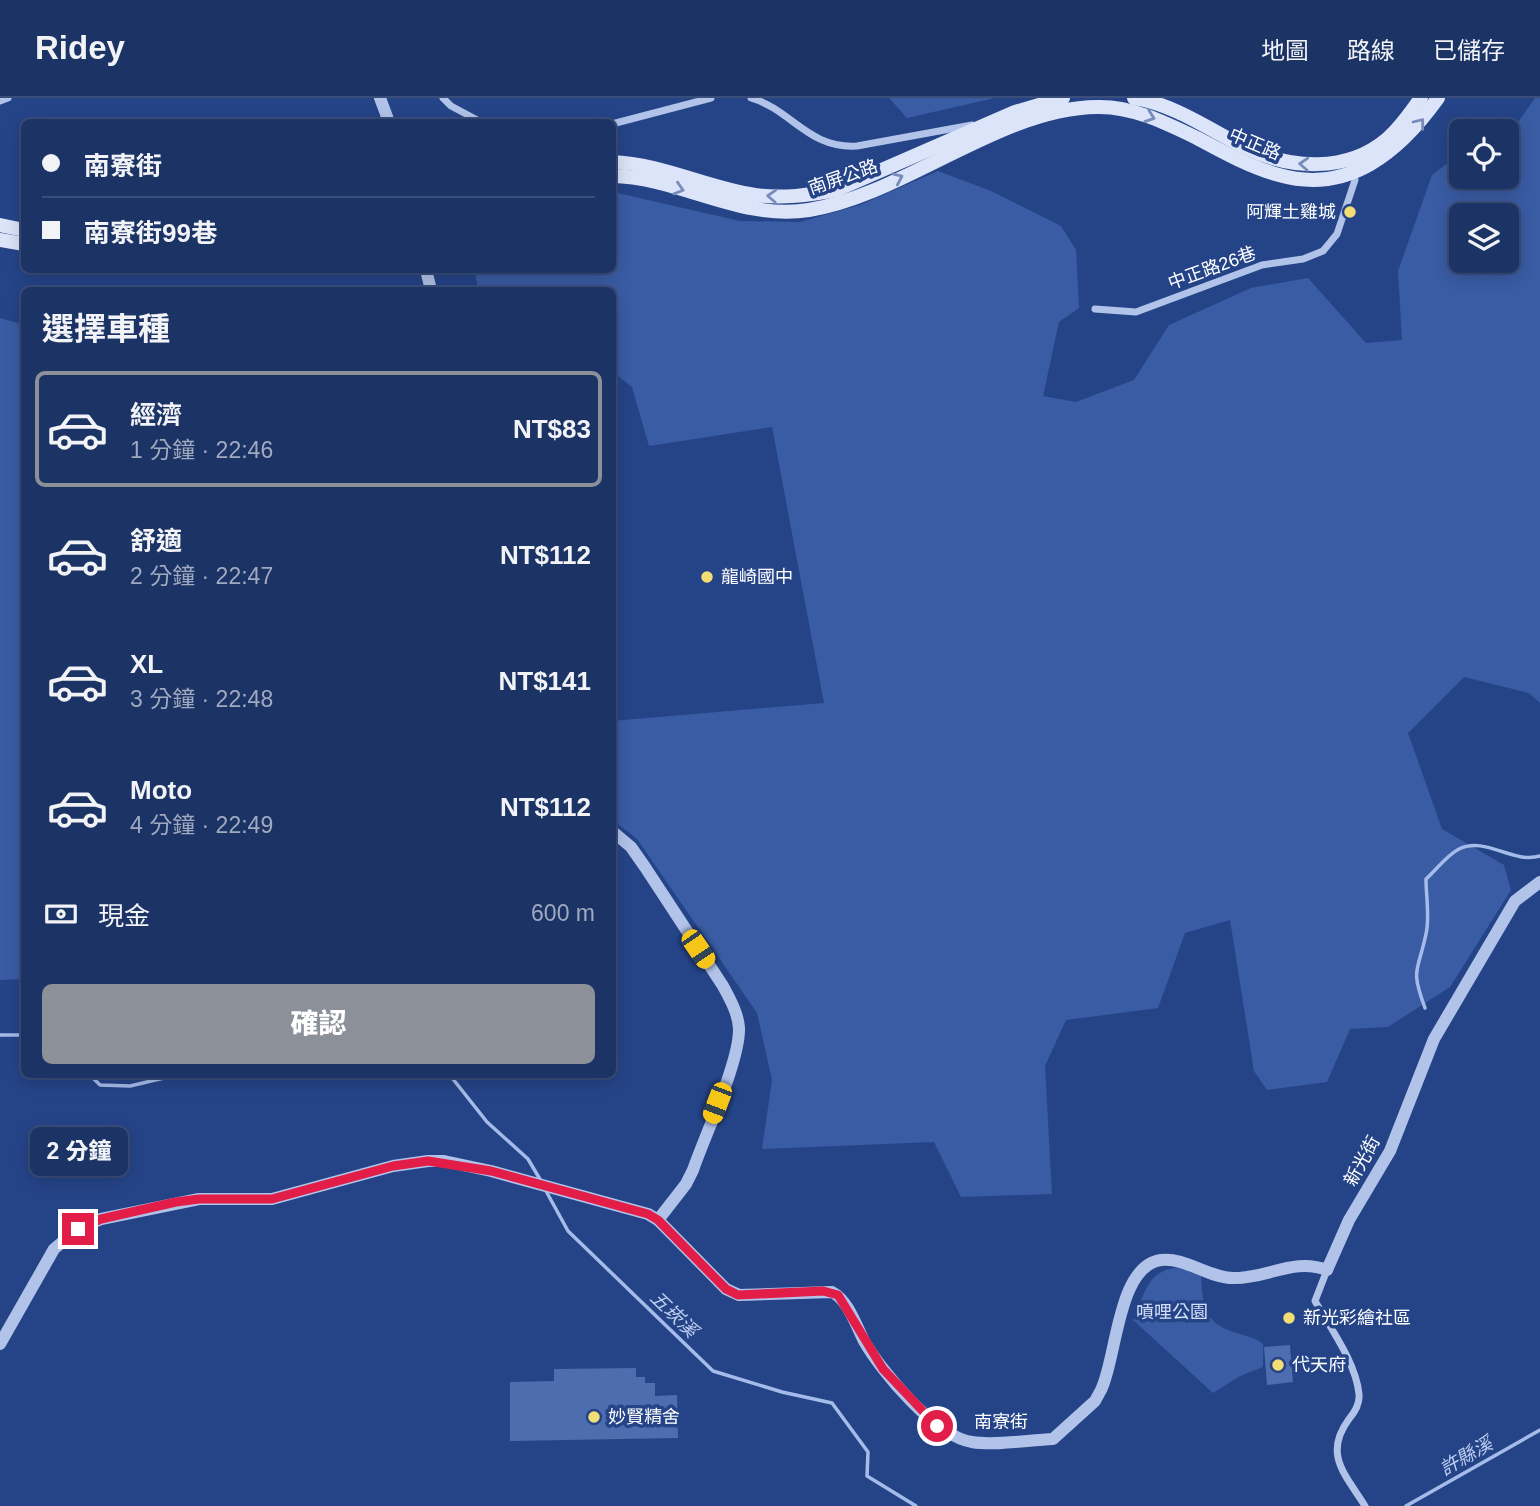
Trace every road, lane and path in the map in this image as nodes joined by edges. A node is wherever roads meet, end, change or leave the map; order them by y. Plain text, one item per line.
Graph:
1 (8, 98) edge
2 (380, 98) edge
3 (443, 98) edge
4 (711, 98) edge
5 (751, 98) edge
6 (1063, 98) edge
7 (1134, 98) edge
8 (1421, 98) edge
9 (1438, 98) edge
10 (0, 101) edge
11 (388, 119) edge
12 (475, 119) edge
13 (1035, 119) junction
14 (997, 120) junction
15 (616, 123) edge
16 (616, 162) edge
17 (1352, 165) junction
18 (616, 176) edge
19 (0, 225) edge
20 (21, 229) edge
21 (0, 240) edge
22 (21, 244) edge
23 (1095, 309) dead end
24 (616, 834) edge
25 (1540, 882) edge
26 (658, 1220) junction
27 (1327, 1269) junction
28 (0, 1345) edge
29 (1365, 1506) edge

1 - 10 street
2 - 11 street
3 - 12 street
4 - 15 street
5 - 14 street
6 - 14 main road
17 -> 7 main road, 中正路
8 - 17 main road, 中正路
17 -> 9 main road, 中正路
13 - 14 street
13 -> 17 main road, 中正路
18 -> 13 main road, 南屏公路
14 -> 16 main road, 南屏公路
17 - 23 street, 中正路26巷
19 - 20 main road
21 - 22 main road
24 - 26 street
25 - 27 street, 新光街
26 - 27 street, 南寮街
26 - 28 street
27 - 29 street, 新光街

